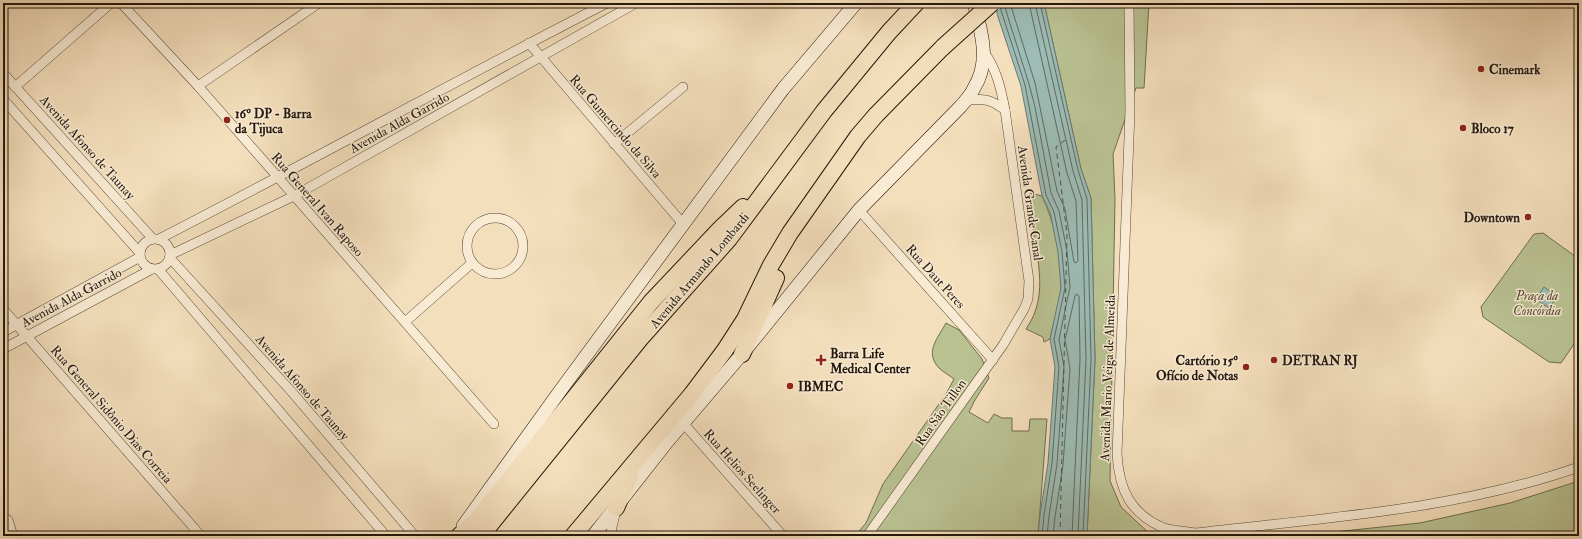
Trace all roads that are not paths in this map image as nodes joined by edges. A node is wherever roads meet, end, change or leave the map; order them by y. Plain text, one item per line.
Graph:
1 (111, 3) edge
2 (121, 3) edge
3 (319, 3) edge
4 (607, 3) edge
5 (636, 3) edge
6 (856, 3) edge
7 (916, 3) edge
8 (974, 3) edge
9 (992, 3) edge
10 (1129, 3) edge
11 (307, 6) edge
12 (529, 43) junction
13 (984, 52) junction
14 (540, 58) junction
15 (3, 73) edge
16 (198, 86) junction
17 (15, 87) junction
18 (683, 87) dead end
19 (3, 99) edge
20 (965, 101) junction
21 (1005, 110) junction
22 (614, 144) junction
23 (279, 178) junction
24 (772, 180) junction
25 (294, 196) junction
26 (812, 199) junction
27 (859, 210) junction
28 (684, 224) junction
29 (156, 239) junction
30 (140, 255) junction
31 (170, 256) junction
32 (472, 263) junction
33 (155, 269) junction
34 (1028, 298) joint
35 (3, 309) edge
36 (405, 322) junction
37 (17, 325) junction
38 (3, 332) edge
39 (27, 336) junction
40 (3, 349) edge
41 (742, 354) junction
42 (993, 360) junction
43 (683, 423) junction
44 (494, 424) dead end
45 (639, 458) junction
46 (1579, 467) edge
47 (616, 508) junction
48 (3, 517) edge
49 (13, 536) edge
50 (201, 536) edge
51 (386, 536) edge
52 (415, 536) edge
53 (456, 536) edge
54 (459, 536) edge
55 (481, 536) edge
56 (573, 536) edge
57 (593, 536) edge
58 (610, 536) edge
59 (783, 536) edge
60 (868, 536) edge

1 - 17 street
2 - 16 street, Rua General Ivan Raposo
3 - 11 street
4 - 12 street, Avenida Alda Garrido
5 - 14 street, Avenida Alda Garrido
6 - 28 main road
7 - 24 highway, Avenida Armando Lombardi
8 - 13 main road
9 - 26 highway, bridge
10 - 46 street, Avenida Mario Veiga de Almeida
11 - 16 street
12 - 14 street, Rua Gumercindo da Silva
12 - 23 street, Avenida Alda Garrido
13 - 20 main road
13 - 21 street, Avenida Grande Canal
14 - 22 street, Rua Gumercindo da Silva
14 - 25 street, Avenida Alda Garrido
15 - 17 street, Avenida Afonso de Taunay
16 - 23 street, Rua General Ivan Raposo
17 - 29 street, Avenida Afonso de Taunay
18 - 22 street
19 - 30 street
20 - 21 street
20 - 27 main road
21 - 34 street, Avenida Grande Canal
22 - 28 street, Rua Gumercindo da Silva
23 - 25 street, Rua General Ivan Raposo
23 - 29 street, Avenida Alda Garrido
24 - 54 highway
24 - 55 highway, Avenida Armando Lombardi
25 - 31 street, Avenida Alda Garrido
25 - 36 street, Rua General Ivan Raposo
26 - 41 highway
26 - 45 highway
27 - 41 main road
27 - 42 street, Rua Daut Peres
28 - 53 main road
29 - 30 street
29 - 31 street
30 - 33 street
30 - 37 street, Avenida Alda Garrido
31 - 33 street
31 - 52 street, Avenida Afonso de Taunay
32 - 32 street
32 - 36 street
33 - 39 street, Avenida Alda Garrido
33 - 51 street
34 - 42 street, Rua São Tillon
35 - 37 street, Rua General Sidônio Dias Correia
36 - 44 street, Rua General Ivan Raposo
37 - 38 street, Avenida Alda Garrido
37 - 39 street, Rua General Sidônio Dias Correia
39 - 40 street, Avenida Alda Garrido
39 - 50 street, Rua General Sidônio Dias Correia
41 - 43 main road
42 - 60 street, Rua São Tillon
43 - 47 main road
43 - 59 street, Rua Helios Seelinger
45 - 47 highway
45 - 56 highway
47 - 57 main road
47 - 58 street
48 - 49 street

